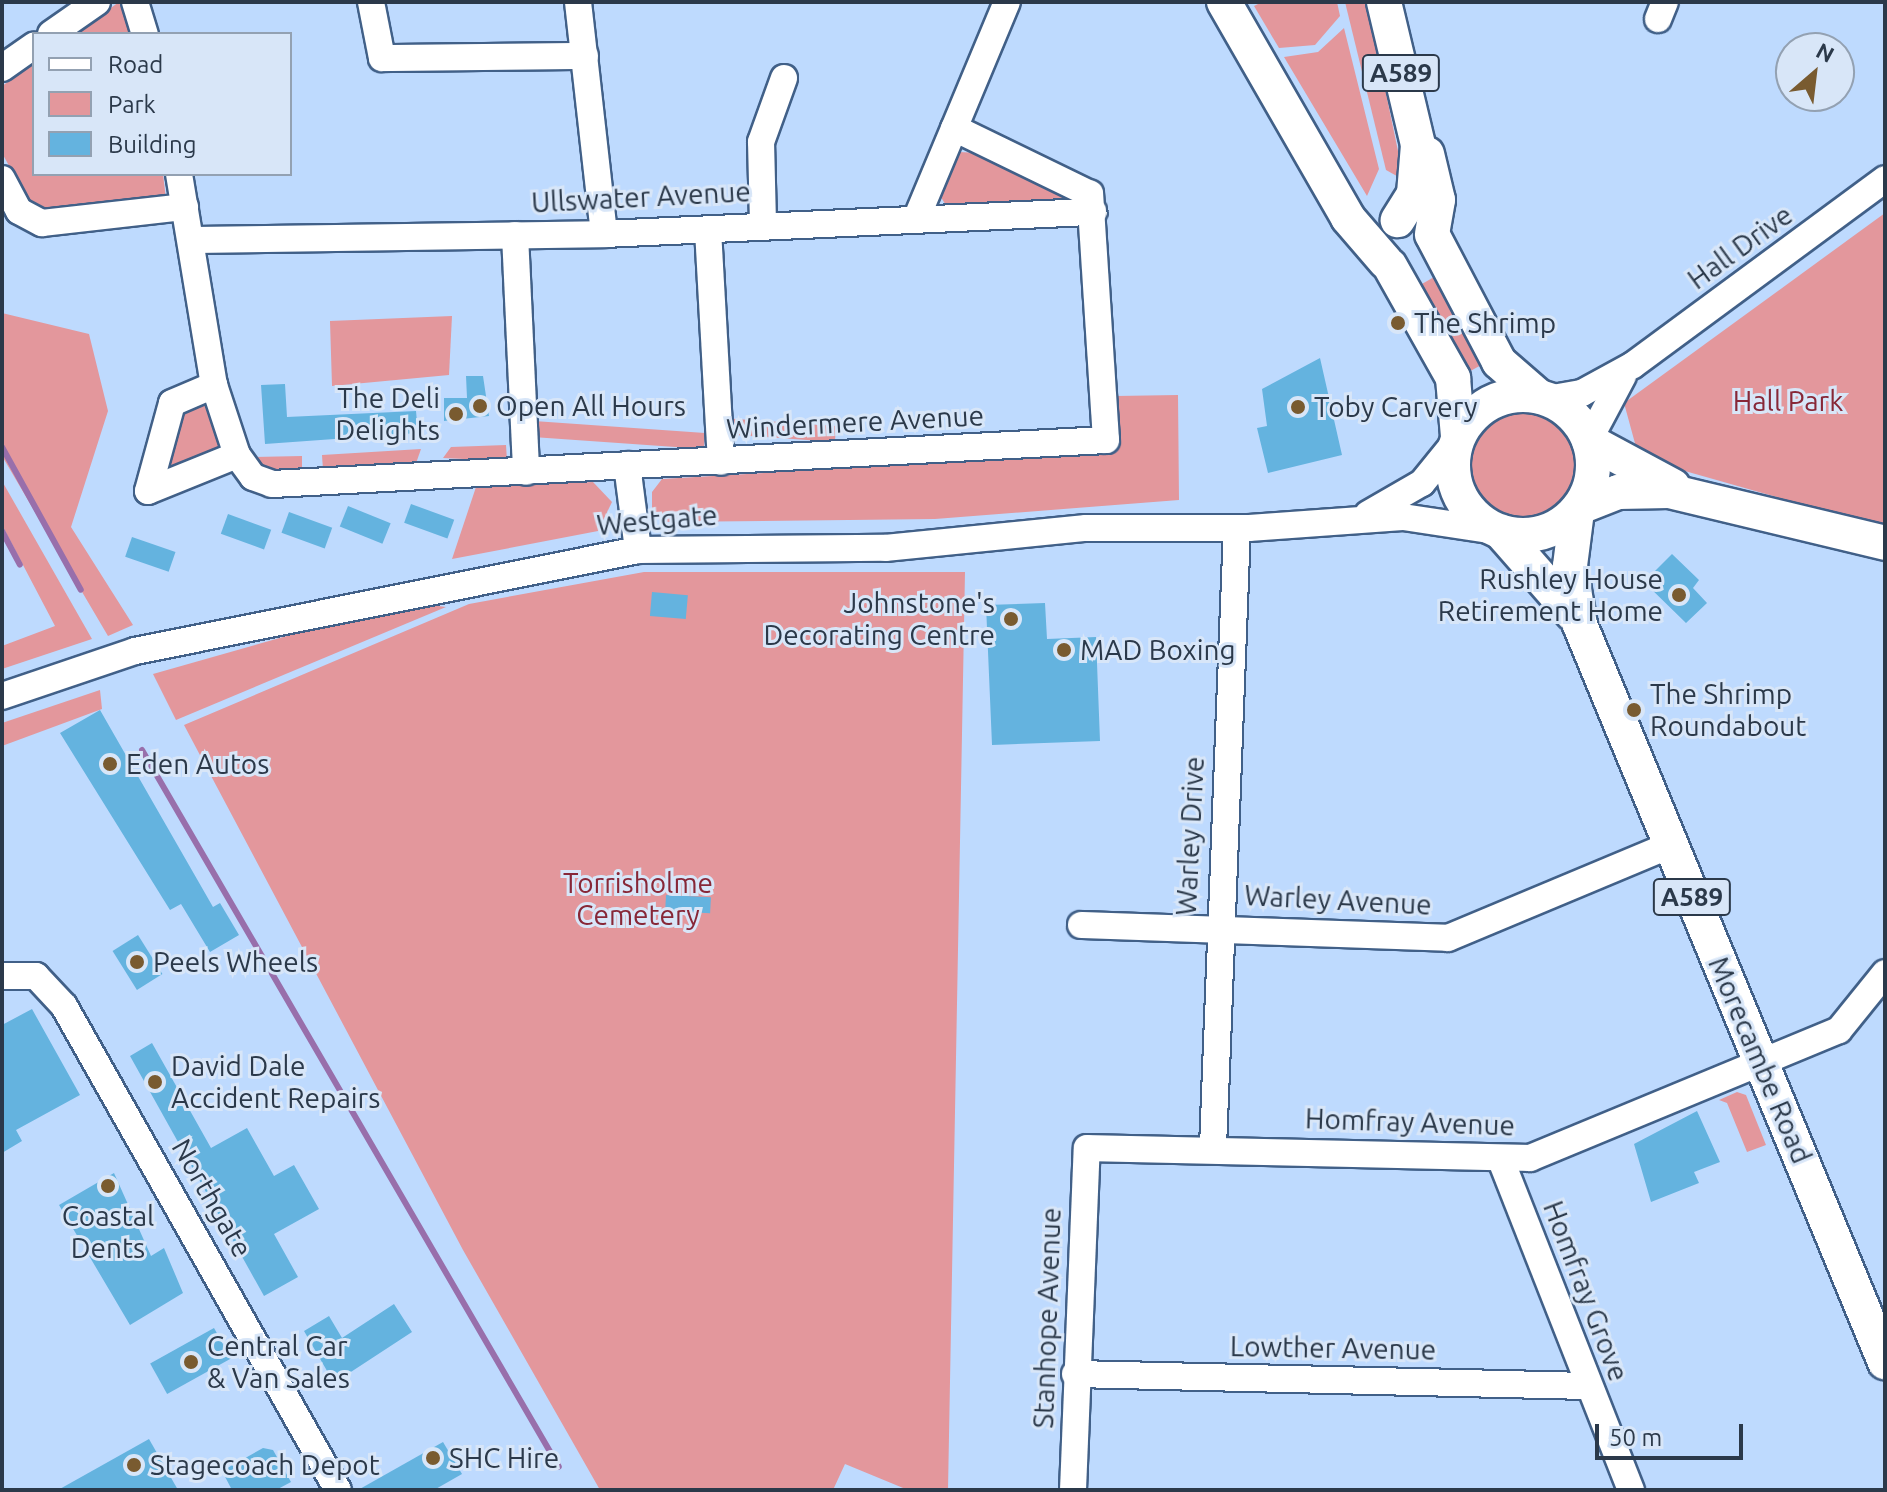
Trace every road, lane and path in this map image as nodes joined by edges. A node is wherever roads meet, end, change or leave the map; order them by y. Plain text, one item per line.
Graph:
1 (97, 2) edge
2 (135, 2) edge
3 (371, 2) edge
4 (578, 2) edge
5 (1007, 2) edge
6 (1224, 2) edge
7 (1384, 2) edge
8 (54, 32) edge
9 (144, 32) edge
10 (32, 47) edge
11 (585, 56) junction
12 (2, 68) edge
13 (784, 78) dead end
14 (954, 128) junction
15 (1418, 145) junction
16 (1327, 175) junction
17 (179, 176) edge
18 (2, 179) edge
19 (1885, 179) edge
20 (185, 207) junction
21 (1094, 212) junction
22 (917, 217) junction
23 (1397, 220) junction
24 (763, 223) junction
25 (708, 230) junction
26 (604, 234) junction
27 (515, 235) junction
28 (1433, 236) junction
29 (191, 240) junction
30 (1388, 264) junction
31 (1633, 365) junction
32 (214, 385) junction
33 (1542, 398) junction
34 (1458, 438) junction
35 (1589, 440) junction
36 (237, 455) junction
37 (721, 462) junction
38 (627, 465) junction
39 (526, 472) junction
40 (1699, 495) junction
41 (1578, 509) junction
42 (1334, 524) junction
43 (1237, 528) junction
44 (1499, 532) junction
45 (1885, 543) edge
46 (638, 550) junction
47 (1580, 625) junction
48 (2, 696) edge
49 (1670, 845) junction
50 (1081, 925) dead end
51 (1218, 926) junction
52 (1885, 973) edge
53 (2, 976) edge
54 (1761, 1062) junction
55 (1213, 1147) junction
56 (1087, 1148) joint
57 (1501, 1160) junction
58 (1885, 1362) edge
59 (1075, 1374) junction
60 (1589, 1386) junction
61 (338, 1490) edge
62 (1073, 1490) edge
63 (1631, 1490) edge

1 - 8 street
2 - 9 street
3 - 11 street
4 - 11 street
5 - 14 street
6 - 16 main road
7 - 15 main road, A589
10 - 12 street
11 - 26 street
13 - 24 street
14 - 21 street
14 - 22 street
15 - 23 main road, A589
15 - 28 main road, A589
16 - 23 main road
16 - 30 main road
17 - 20 street
18 - 20 street
19 - 31 street, Hall Drive
20 - 29 street
21 - 22 street, Ullswater Avenue
21 - 37 street, Windermere Avenue
22 - 24 street, Ullswater Avenue
23 - 28 main road
23 - 30 main road, A589
24 - 25 street, Ullswater Avenue
25 - 26 street, Ullswater Avenue
25 - 37 street
26 - 27 street, Ullswater Avenue
27 - 29 street, Ullswater Avenue
27 - 39 street
28 - 30 main road
28 - 33 main road
29 - 32 street
30 - 34 main road, A589
31 - 33 street, Hall Drive
31 - 35 street, Hall Drive
32 - 36 street
32 - 36 street
33 - 34 main road
33 - 35 main road
34 - 42 street, Westgate
34 - 44 main road, A589
35 - 40 main road
35 - 41 main road, A589
36 - 39 street, Windermere Avenue
37 - 38 street, Windermere Avenue
38 - 39 street, Windermere Avenue
38 - 46 street
40 - 41 main road
40 - 45 main road
41 - 44 main road
41 - 47 main road, Morecambe Road / A589
42 - 43 street, Westgate
42 - 44 street, Westgate
43 - 46 street, Westgate
43 - 51 street, Warley Drive
44 - 47 main road, Morecambe Road / A589
46 - 48 street, Westgate
47 - 49 main road, Morecambe Road / A589
49 - 51 street, Warley Avenue
49 - 54 main road, Morecambe Road / A589
50 - 51 street, Warley Avenue
51 - 55 street, Warley Drive
52 - 54 street, Homfray Avenue
53 - 61 street, Northgate
54 - 57 street, Homfray Avenue
54 - 58 main road, Morecambe Road / A589
55 - 56 street, Homfray Avenue
55 - 57 street, Homfray Avenue
56 - 59 street, Stanhope Avenue
57 - 60 street, Homfray Grove
59 - 60 street, Lowther Avenue
59 - 62 street, Stanhope Avenue
60 - 63 street, Homfray Grove

